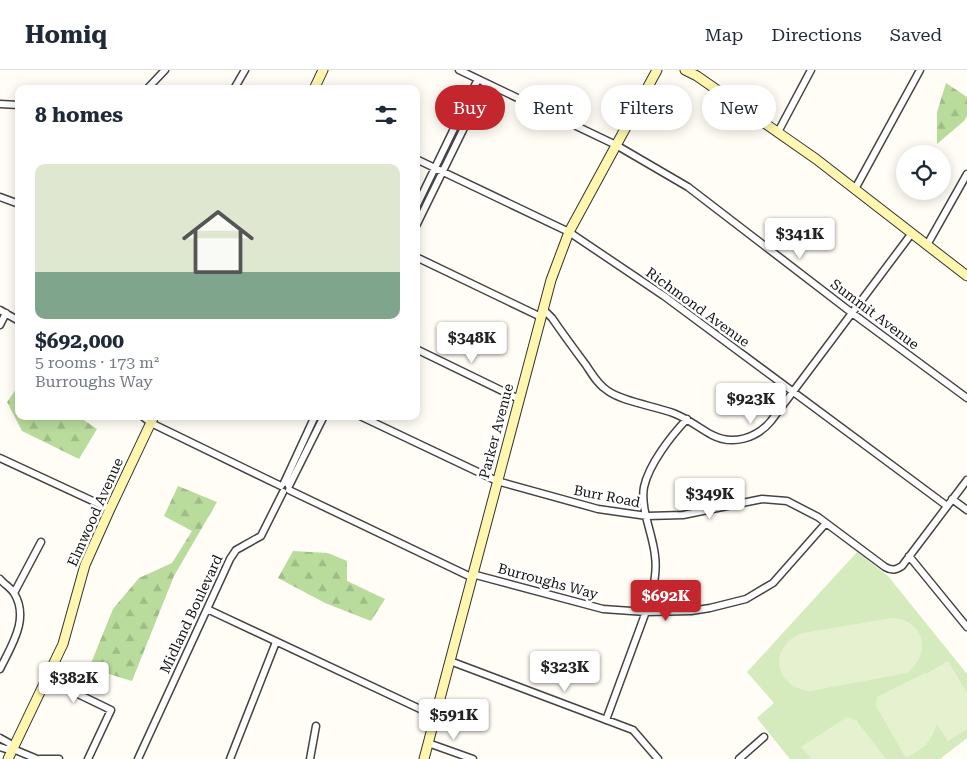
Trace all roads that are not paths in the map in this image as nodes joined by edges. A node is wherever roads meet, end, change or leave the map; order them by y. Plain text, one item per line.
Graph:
1 (165, 70) edge
2 (245, 70) edge
3 (323, 70) edge
4 (459, 70) edge
5 (657, 70) edge
6 (684, 70) edge
7 (811, 70) edge
8 (920, 70) edge
9 (478, 79) junction
10 (486, 83) junction
11 (152, 85) edge
12 (236, 85) edge
13 (316, 85) edge
14 (0, 104) edge
15 (15, 105) edge
16 (778, 132) junction
17 (616, 145) junction
18 (420, 161) edge
19 (435, 168) junction
20 (442, 172) junction
21 (967, 174) edge
22 (856, 189) junction
23 (0, 197) edge
24 (420, 199) edge
25 (15, 203) edge
26 (420, 218) edge
27 (569, 232) junction
28 (912, 233) junction
29 (926, 245) junction
30 (420, 259) edge
31 (967, 276) edge
32 (3, 312) edge
33 (542, 313) junction
34 (852, 313) junction
35 (15, 319) edge
36 (0, 325) edge
37 (420, 351) edge
38 (793, 392) junction
39 (967, 398) edge
40 (519, 399) junction
41 (687, 419) junction
42 (152, 420) edge
43 (313, 420) edge
44 (322, 420) edge
45 (368, 420) edge
46 (0, 458) edge
47 (967, 480) edge
48 (496, 481) junction
49 (285, 488) junction
50 (952, 499) junction
51 (947, 506) junction
52 (110, 509) junction
53 (967, 510) edge
54 (647, 516) junction
55 (826, 524) junction
56 (41, 542) dead end
57 (909, 556) junction
58 (471, 575) junction
59 (0, 579) edge
60 (14, 593) junction
61 (207, 609) junction
62 (646, 612) junction
63 (967, 627) edge
64 (276, 642) junction
65 (450, 662) junction
66 (0, 669) edge
67 (47, 679) junction
68 (435, 716) junction
69 (606, 720) junction
70 (316, 726) dead end
71 (764, 737) dead end
72 (0, 738) edge
73 (428, 743) junction
74 (0, 746) edge
75 (13, 748) junction
76 (743, 758) edge
77 (8, 759) edge
78 (38, 759) edge
79 (59, 759) edge
80 (88, 759) edge
81 (138, 759) edge
82 (230, 759) edge
83 (310, 759) edge
84 (424, 759) edge
85 (473, 759) edge
86 (658, 759) edge

1 - 11 street
2 - 12 street
3 - 13 street
4 - 9 street, Summit Avenue
5 - 17 street, Parker Avenue
6 - 16 street
7 - 16 street
8 - 22 street
9 - 10 street, Summit Avenue
9 - 19 street
10 - 17 street, Summit Avenue
10 - 20 street
14 - 15 street
16 - 22 street
17 - 27 street, Parker Avenue
17 - 34 street, Summit Avenue
18 - 19 street, Richmond Avenue
19 - 20 street, Richmond Avenue
19 - 24 street
20 - 26 street
20 - 27 street, Richmond Avenue
21 - 29 street
22 - 28 street
23 - 25 street
27 - 33 street, Parker Avenue
27 - 38 street, Richmond Avenue
28 - 29 street
28 - 34 street
29 - 31 street
30 - 33 street
32 - 35 street
32 - 36 street
33 - 40 street, Parker Avenue
33 - 41 street
34 - 38 street
34 - 39 street, Summit Avenue
37 - 40 street
38 - 41 street
38 - 51 street, Richmond Avenue
40 - 48 street, Parker Avenue
41 - 54 street
42 - 49 street, Burroughs Way
42 - 52 street, Elmwood Avenue
43 - 49 street, Midland Boulevard
44 - 49 street, Midland Boulevard
45 - 48 street, Burr Road
46 - 52 street
47 - 50 street
48 - 54 street, Burr Road
48 - 58 street, Parker Avenue
49 - 58 street, Burroughs Way
49 - 61 street, Midland Boulevard
50 - 51 street
50 - 53 street
51 - 57 street
52 - 67 street, Elmwood Avenue
54 - 55 street, Burr Road
54 - 62 street
55 - 57 street, Burr Road
55 - 62 street, Burroughs Way
56 - 60 street
57 - 63 street
58 - 62 street, Burroughs Way
58 - 65 street, Parker Avenue
59 - 60 street
60 - 66 street
61 - 64 street
61 - 81 street, Midland Boulevard
62 - 69 street
64 - 68 street
64 - 82 street
65 - 68 street, Parker Avenue
65 - 69 street
67 - 75 street, Elmwood Avenue
67 - 80 street
68 - 73 street, Parker Avenue
69 - 86 street
70 - 83 street
71 - 76 street
72 - 75 street
73 - 84 street, Parker Avenue
73 - 85 street
74 - 75 street
75 - 77 street, Elmwood Avenue
75 - 78 street
78 - 79 street

